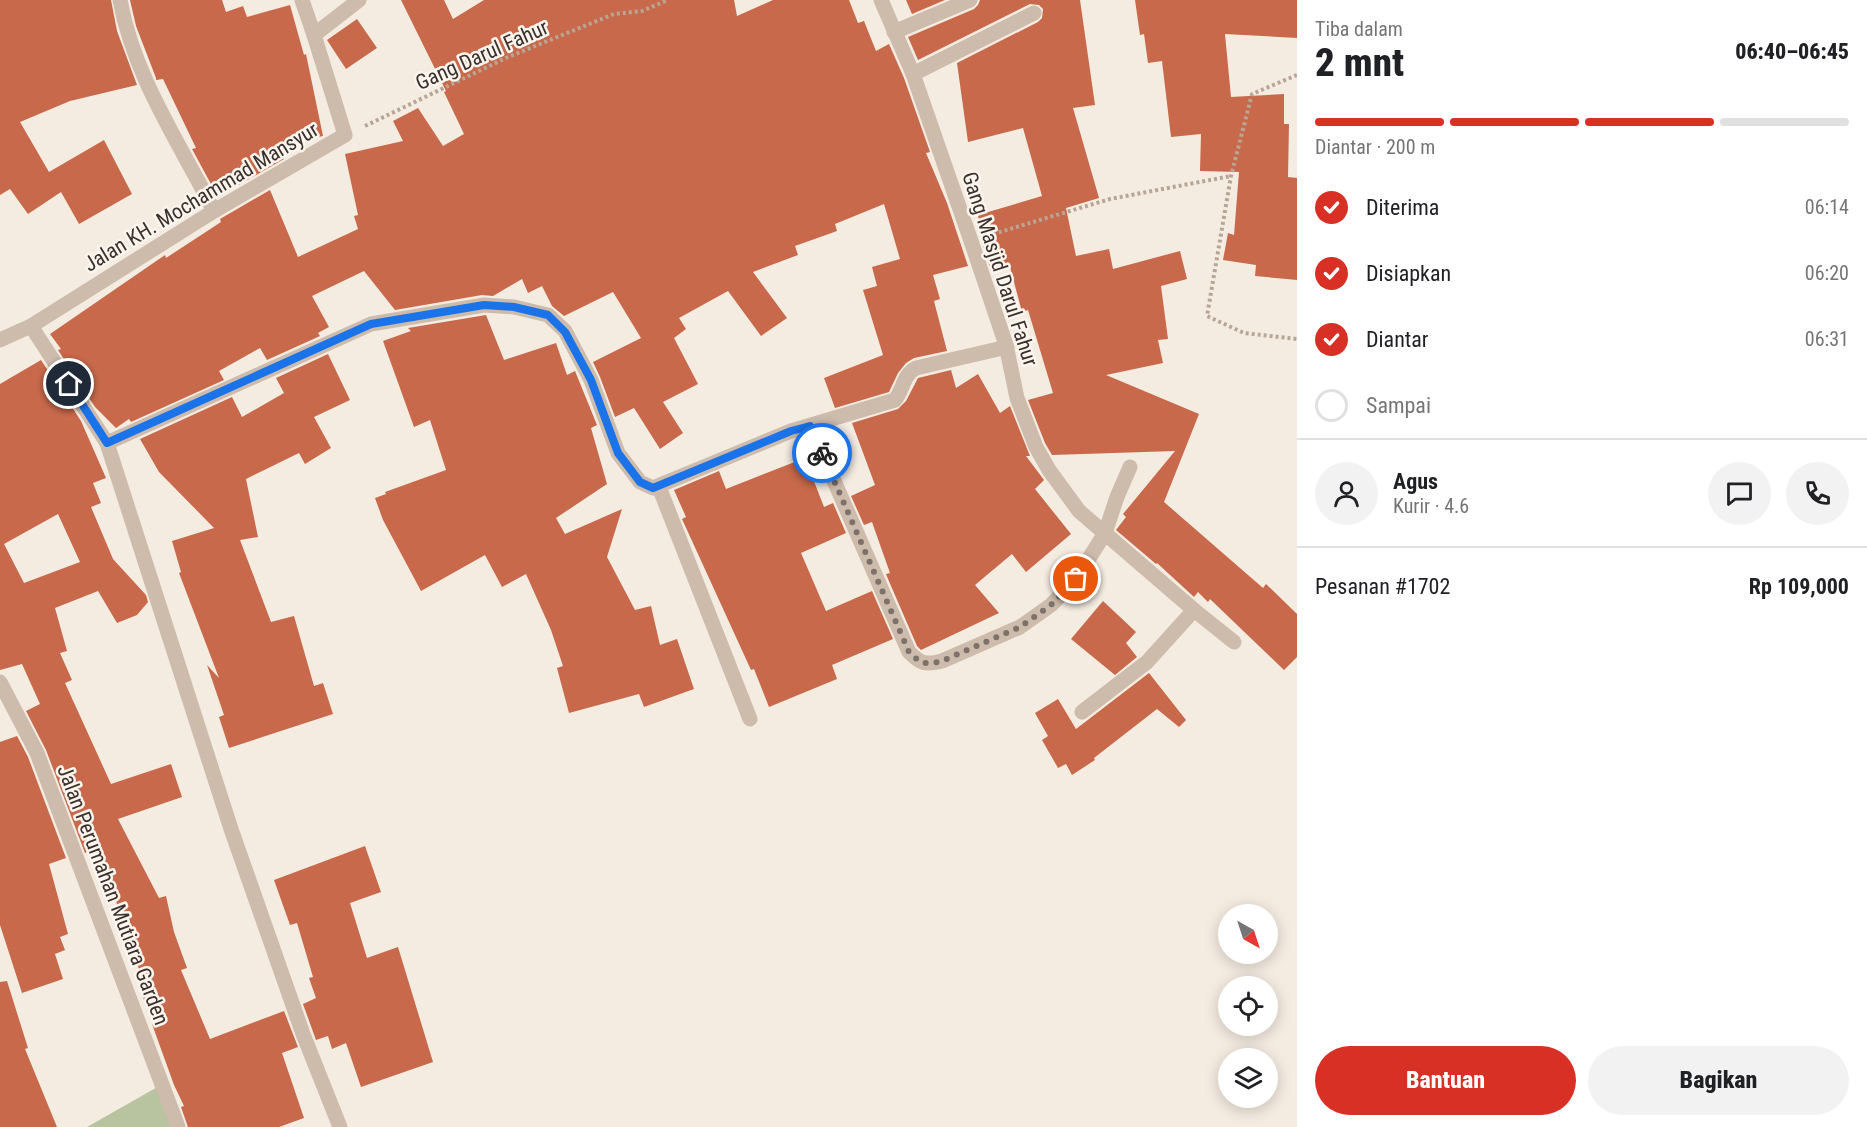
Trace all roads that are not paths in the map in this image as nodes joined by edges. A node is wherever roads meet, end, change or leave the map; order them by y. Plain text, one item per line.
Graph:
1 (120, 0) edge
2 (302, 0) edge
3 (359, 0) edge
4 (881, 0) edge
5 (970, 0) edge
6 (1034, 13) dead end
7 (894, 32) junction
8 (314, 35) junction
9 (913, 74) junction
10 (214, 211) junction
11 (31, 326) junction
12 (0, 340) edge
13 (1007, 347) junction
14 (810, 426) junction
15 (107, 443) junction
16 (1130, 467) dead end
17 (659, 487) junction
18 (1105, 533) junction
19 (1194, 610) junction
20 (1234, 642) dead end
21 (0, 682) edge
22 (1082, 711) dead end
23 (750, 719) dead end
24 (178, 1127) edge
25 (340, 1127) edge

1 - 10 street
2 - 8 street, Jalan KH. Mochammad Mansyur
3 - 8 street
4 - 7 street, Gang Masjid Darul Fahur
5 - 7 street
6 - 9 street
7 - 9 street, Gang Masjid Darul Fahur
8 - 10 street, Jalan KH. Mochammad Mansyur
9 - 13 street, Gang Masjid Darul Fahur
10 - 11 street, Jalan KH. Mochammad Mansyur
11 - 12 street, Jalan KH. Mochammad Mansyur
11 - 15 street
13 - 14 street
13 - 18 street, Gang Masjid Darul Fahur
14 - 17 street
14 - 18 street
15 - 17 street
15 - 25 street
16 - 18 street
17 - 23 street
18 - 19 street, Gang Masjid Darul Fahur
19 - 20 street, Gang Masjid Darul Fahur
19 - 22 street
21 - 24 street, Jalan Perumahan Mutiara Garden

